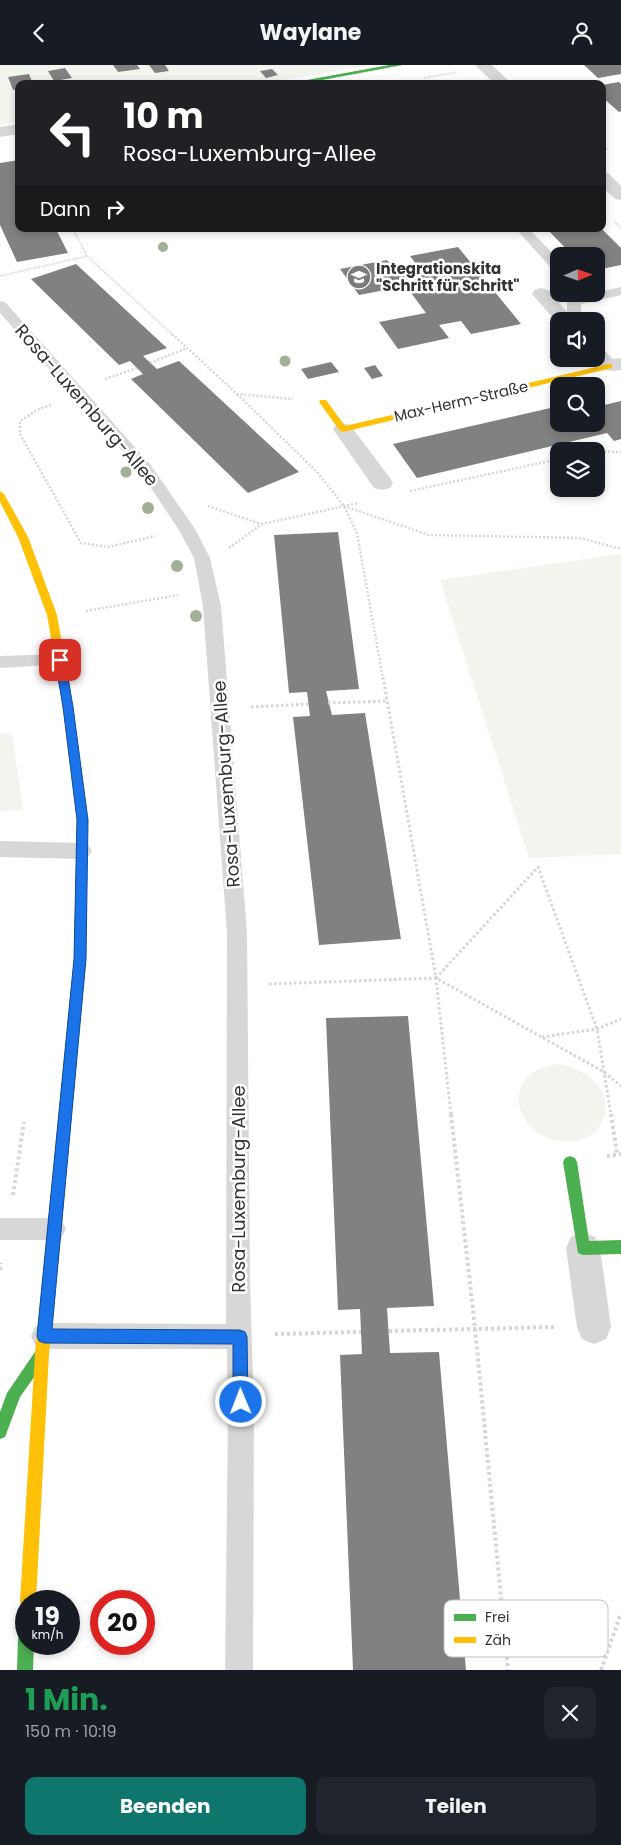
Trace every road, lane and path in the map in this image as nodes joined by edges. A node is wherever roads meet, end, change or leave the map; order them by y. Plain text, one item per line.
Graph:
1 (400, 65) edge
2 (483, 65) edge
3 (458, 72) dead end
4 (420, 79) dead end
5 (312, 80) edge
6 (500, 80) edge
7 (15, 130) edge
8 (0, 132) edge
9 (606, 181) edge
10 (621, 195) edge
11 (75, 232) edge
12 (525, 232) edge
13 (87, 256) junction
14 (550, 259) edge
15 (0, 276) edge
16 (621, 291) edge
17 (605, 293) edge
18 (541, 294) dead end
19 (0, 305) edge
20 (558, 312) edge
21 (187, 348) junction
22 (609, 361) edge
23 (150, 363) dead end
24 (136, 367) dead end
25 (237, 394) junction
26 (82, 395) junction
27 (323, 402) joint
28 (343, 429) junction
29 (605, 451) edge
30 (621, 451) edge
31 (550, 461) edge
32 (387, 489) junction
33 (0, 494) edge
34 (201, 504) dead end
35 (344, 506) junction
36 (262, 524) junction
37 (188, 529) junction
38 (621, 549) edge
39 (225, 552) dead end
40 (209, 590) junction
41 (52, 615) junction
42 (60, 660) junction
43 (0, 662) edge
44 (388, 701) junction
45 (308, 703) dead end
46 (328, 703) dead end
47 (258, 707) dead end
48 (0, 849) edge
49 (82, 851) junction
50 (436, 978) junction
51 (266, 984) dead end
52 (621, 1019) edge
53 (597, 1029) junction
54 (541, 1037) junction
55 (604, 1073) junction
56 (621, 1086) edge
57 (25, 1114) dead end
58 (617, 1154) dead end
59 (570, 1162) dead end
60 (4, 1229) edge
61 (54, 1229) junction
62 (621, 1247) edge
63 (584, 1248) junction
64 (0, 1270) edge
65 (594, 1327) joint
66 (475, 1328) junction
67 (388, 1331) dead end
68 (361, 1332) dead end
69 (270, 1334) dead end
70 (240, 1337) junction
71 (43, 1345) junction
72 (0, 1432) edge
73 (29, 1590) edge
74 (501, 1600) edge
75 (621, 1613) edge
76 (608, 1648) edge
77 (25, 1655) edge
78 (507, 1657) edge
79 (605, 1657) edge
80 (25, 1670) edge
81 (239, 1670) edge
82 (508, 1670) edge
83 (600, 1670) edge

1 - 5 street
2 - 6 street
3 - 4 path
7 - 8 street
9 - 10 street
11 - 13 path
12 - 14 lane
13 - 15 path
13 - 21 path
16 - 17 lane
18 - 20 street
19 - 26 lane, Rosa-Luxemburg-Allee
21 - 23 path
21 - 25 path
22 - 28 street, Max-Herm-Straße
24 - 26 path
25 - 27 path
25 - 35 path
26 - 37 lane, Rosa-Luxemburg-Allee
26 - 37 path
27 - 28 street
28 - 32 street
29 - 30 path
31 - 32 path
32 - 35 path
33 - 41 street
34 - 36 path
35 - 36 path
35 - 38 path
35 - 44 path
36 - 39 path
37 - 40 lane, Rosa-Luxemburg-Allee
40 - 41 path
40 - 70 lane, Rosa-Luxemburg-Allee
41 - 42 street
42 - 43 lane
42 - 49 street
44 - 46 path
44 - 50 path
45 - 47 path
48 - 49 lane
49 - 61 street
50 - 51 path
50 - 53 path
50 - 54 path
50 - 66 path
52 - 53 path
53 - 54 path
53 - 55 path
54 - 55 path
55 - 56 path
55 - 58 path
57 - 60 path
59 - 63 street
60 - 61 lane
60 - 64 path
61 - 71 street
62 - 63 street
63 - 65 street
65 - 66 path
66 - 67 path
66 - 74 path
68 - 69 path
70 - 71 lane
70 - 81 lane, Rosa-Luxemburg-Allee
71 - 72 street
71 - 73 street
75 - 76 path
77 - 80 street
78 - 82 path
79 - 83 path

